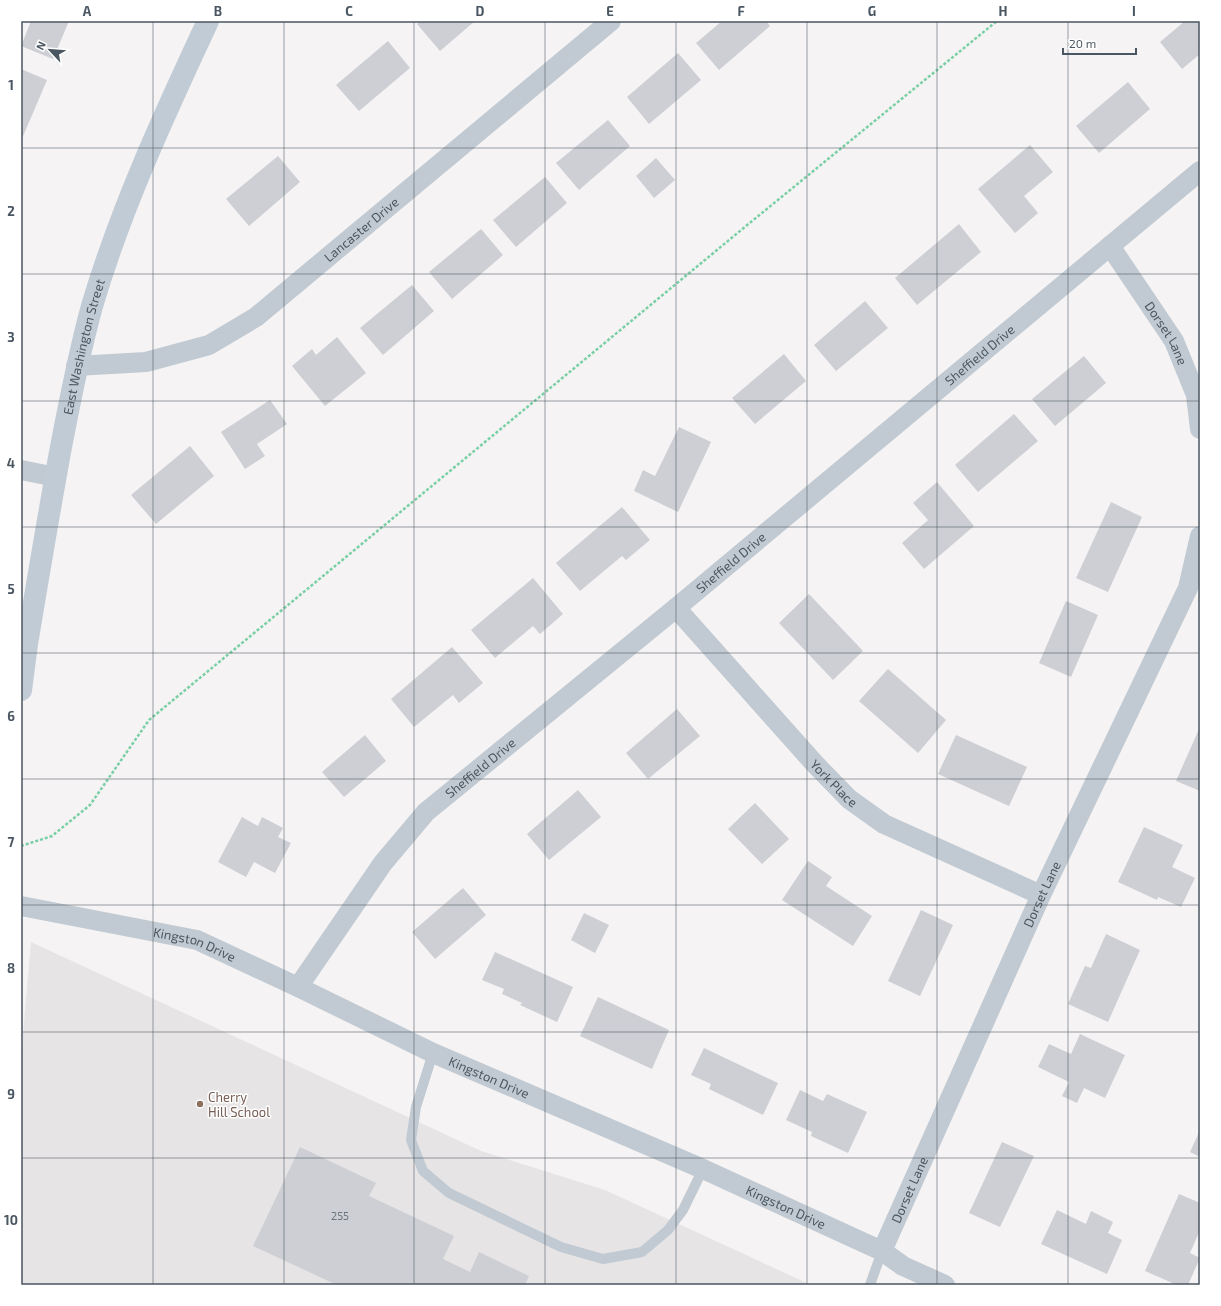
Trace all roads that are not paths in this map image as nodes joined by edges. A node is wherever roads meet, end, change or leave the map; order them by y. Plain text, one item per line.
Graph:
1 (208, 21) edge
2 (612, 21) edge
3 (1200, 170) edge
4 (1110, 246) junction
5 (76, 366) junction
6 (1200, 429) edge
7 (21, 470) edge
8 (56, 477) junction
9 (1200, 536) edge
10 (676, 608) junction
11 (21, 690) edge
12 (1041, 895) junction
13 (21, 906) edge
14 (298, 987) junction
15 (433, 1053) junction
16 (703, 1168) junction
17 (882, 1251) junction
18 (870, 1285) edge
19 (945, 1285) edge

1 - 5 street, East Washington Street
2 - 5 street, Lancaster Drive
3 - 4 street, Sheffield Drive
4 - 6 street, Dorset Lane
4 - 10 street, Sheffield Drive
5 - 8 street, East Washington Street
7 - 8 street
8 - 11 street, East Washington Street
9 - 12 street, Dorset Lane
10 - 12 street, York Place
10 - 14 street, Sheffield Drive
12 - 17 street, Dorset Lane
13 - 14 street, Kingston Drive
14 - 15 street, Kingston Drive
15 - 16 street, Kingston Drive
15 - 16 lane
16 - 17 street, Kingston Drive
17 - 18 lane
17 - 19 street, Kingston Drive

